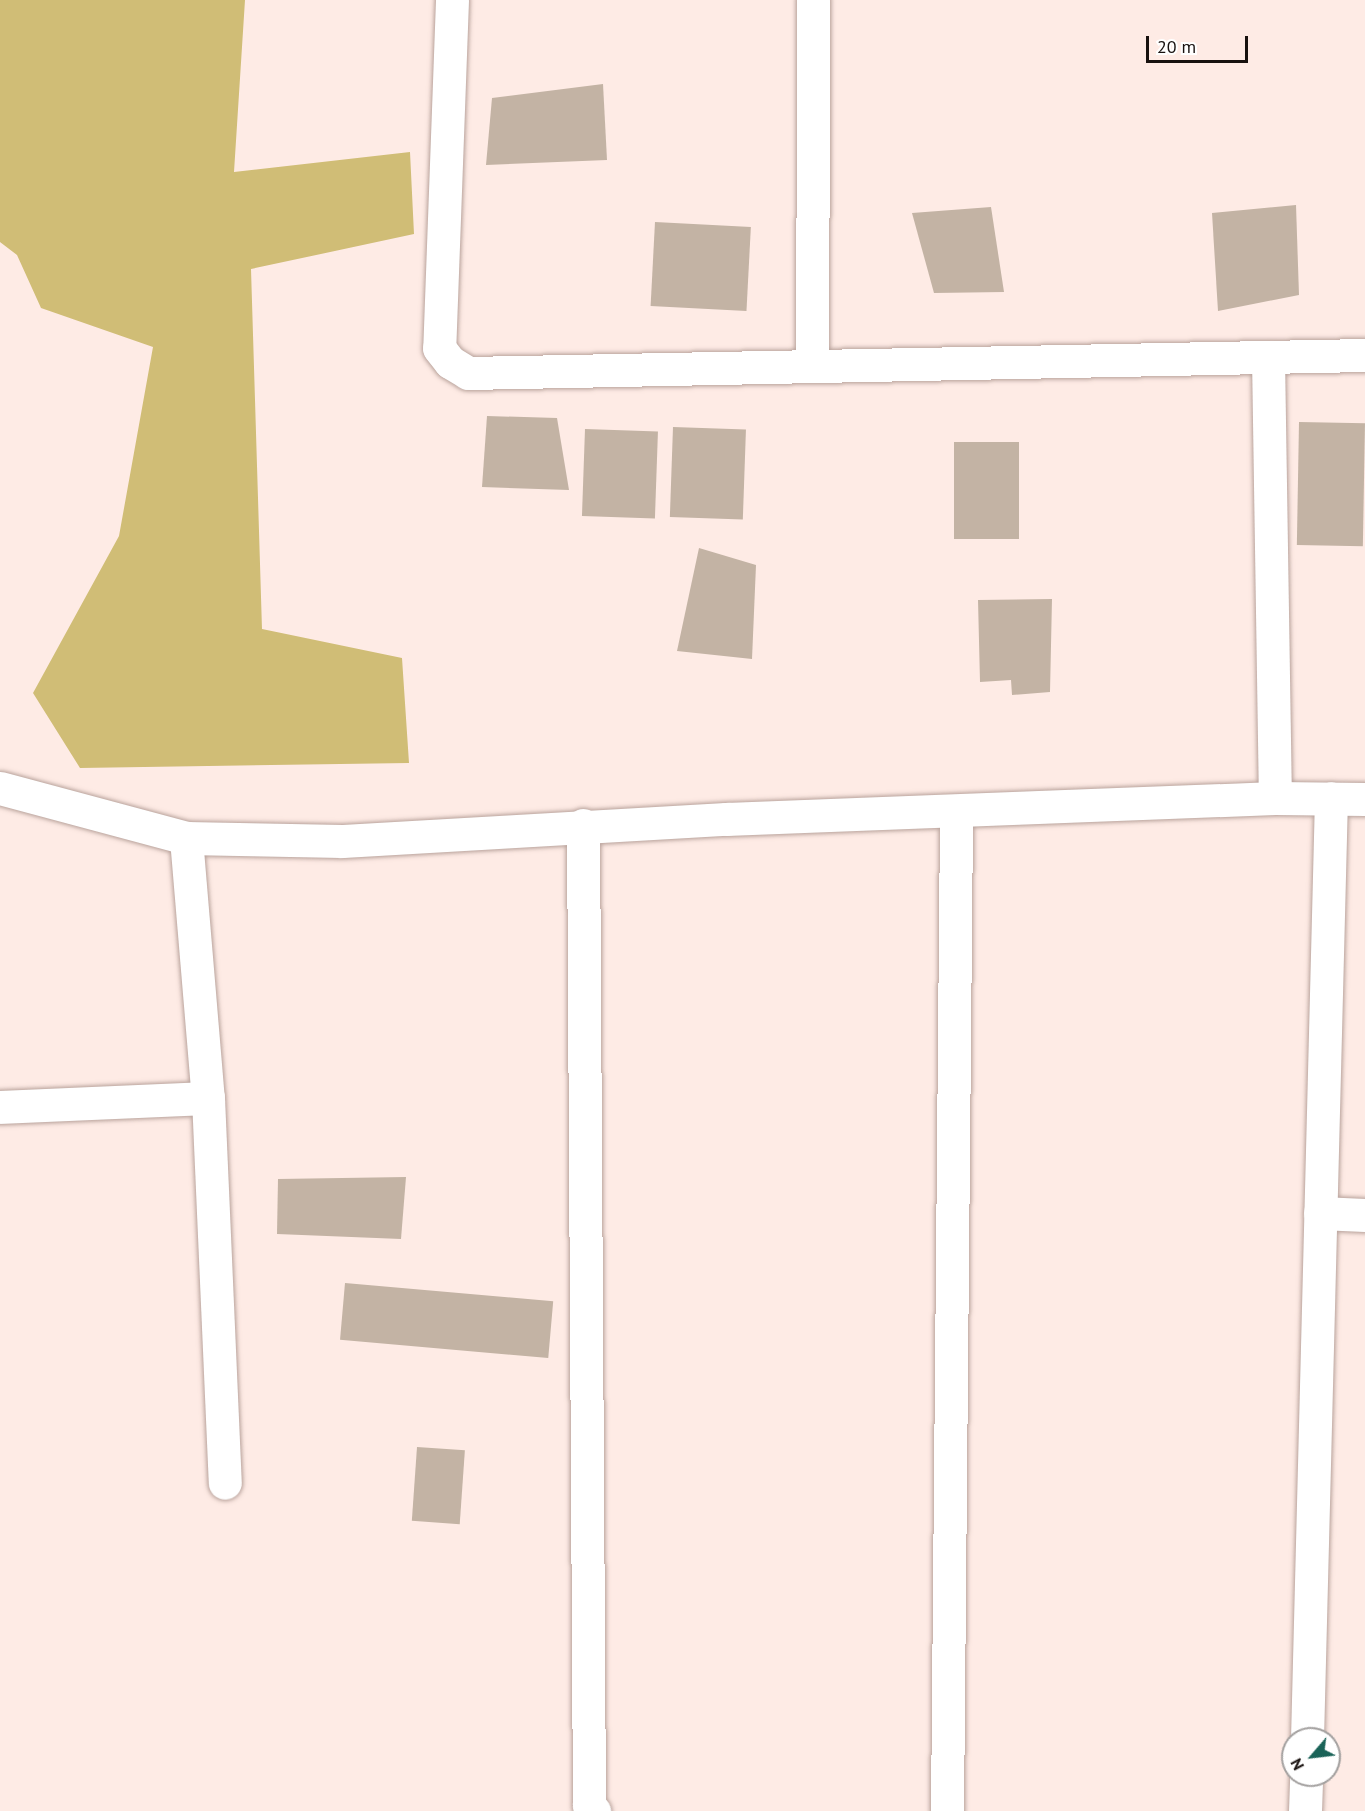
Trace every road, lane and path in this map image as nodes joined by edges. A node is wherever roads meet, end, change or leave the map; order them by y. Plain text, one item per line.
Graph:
1 (452, 0) edge
2 (813, 0) edge
3 (1365, 355) edge
4 (1268, 357) junction
5 (812, 366) junction
6 (0, 788) edge
7 (1275, 798) junction
8 (1330, 798) junction
9 (1365, 799) edge
10 (956, 810) junction
11 (583, 825) junction
12 (186, 838) junction
13 (208, 1098) junction
14 (0, 1107) edge
15 (1320, 1213) junction
16 (1365, 1215) edge
17 (225, 1483) dead end
18 (1307, 1727) edge
19 (1306, 1787) edge
20 (594, 1811) edge
21 (947, 1811) edge
22 (1305, 1811) edge

1 - 5 street
2 - 5 street
3 - 4 street
4 - 5 street
4 - 7 street
6 - 12 street
7 - 8 street
7 - 10 street
8 - 9 street
8 - 15 street
10 - 11 street
10 - 21 street
11 - 12 street
11 - 20 street
12 - 13 street
13 - 14 street
13 - 17 street
15 - 16 street
15 - 18 street
19 - 22 street

